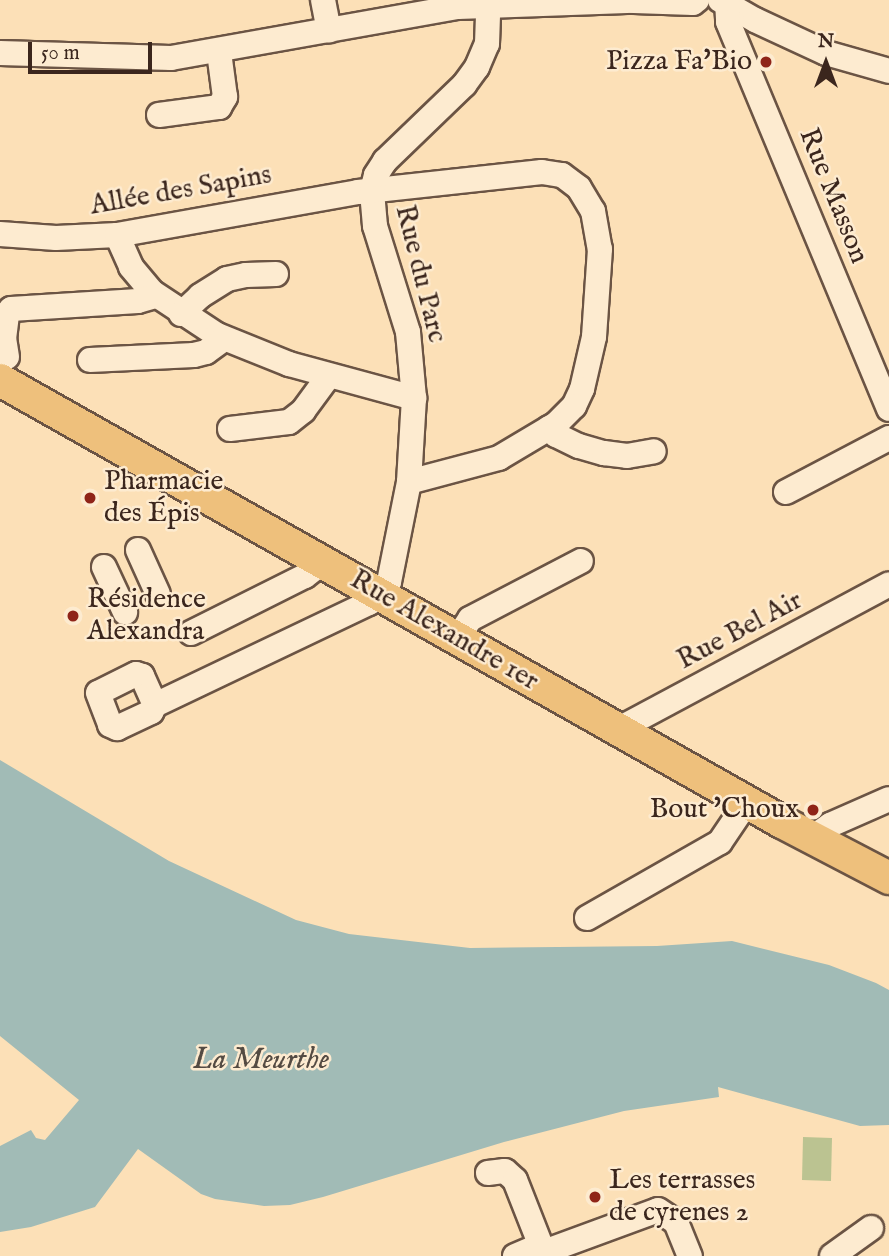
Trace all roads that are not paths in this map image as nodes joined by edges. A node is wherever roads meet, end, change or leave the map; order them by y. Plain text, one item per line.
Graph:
1 (323, 0) edge
2 (636, 0) edge
3 (698, 0) edge
4 (725, 1) edge
5 (488, 6) junction
6 (329, 30) junction
7 (0, 52) edge
8 (219, 52) junction
9 (889, 71) edge
10 (159, 115) dead end
11 (372, 191) junction
12 (0, 234) edge
13 (117, 235) junction
14 (276, 274) dead end
15 (156, 296) junction
16 (181, 314) junction
17 (224, 339) junction
18 (90, 360) dead end
19 (4, 369) edge
20 (328, 377) junction
21 (414, 398) junction
22 (889, 409) edge
23 (549, 428) junction
24 (230, 429) dead end
25 (889, 438) edge
26 (654, 451) dead end
27 (409, 482) junction
28 (786, 492) dead end
29 (138, 550) dead end
30 (581, 561) dead end
31 (323, 562) junction
32 (104, 567) dead end
33 (889, 584) edge
34 (158, 594) dead end
35 (381, 595) junction
36 (125, 612) dead end
37 (191, 633) dead end
38 (457, 639) junction
39 (155, 705) dead end
40 (619, 729) junction
41 (889, 799) edge
42 (747, 802) junction
43 (813, 837) junction
44 (889, 878) edge
45 (587, 918) dead end
46 (488, 1173) dead end
47 (871, 1228) dead end
48 (543, 1251) edge
49 (515, 1256) edge
50 (690, 1256) edge
51 (832, 1256) edge

1 - 6 street
2 - 3 street
2 - 5 street
4 - 9 street
4 - 22 street, Rue Masson
5 - 6 street
5 - 11 street, Rue du Parc
6 - 8 street
7 - 8 street
8 - 10 street
11 - 13 street, Allée des Sapins
11 - 21 street, Rue du Parc
11 - 23 street, Allée des Sapins
12 - 13 street, Allée des Sapins
13 - 15 street
14 - 16 street
15 - 16 street
15 - 19 street
16 - 17 street
17 - 18 street
17 - 20 street
19 - 31 main road, Rue Alexandre 1er
20 - 21 street
20 - 24 street
21 - 27 street, Rue du Parc
23 - 26 street
23 - 27 street, Allée des Sapins
25 - 28 street
27 - 35 street, Rue du Parc
29 - 34 street
30 - 38 street
31 - 35 main road, Rue Alexandre 1er
31 - 37 street
32 - 36 street
33 - 40 street, Rue Bel Air
35 - 38 main road, Rue Alexandre 1er
35 - 39 street
38 - 40 main road, Rue Alexandre 1er
40 - 42 main road, Rue Alexandre 1er
41 - 43 street
42 - 43 main road, Rue Alexandre 1er
42 - 45 street
43 - 44 main road, Rue Alexandre 1er
46 - 48 street
47 - 51 street
48 - 49 street
48 - 50 street

